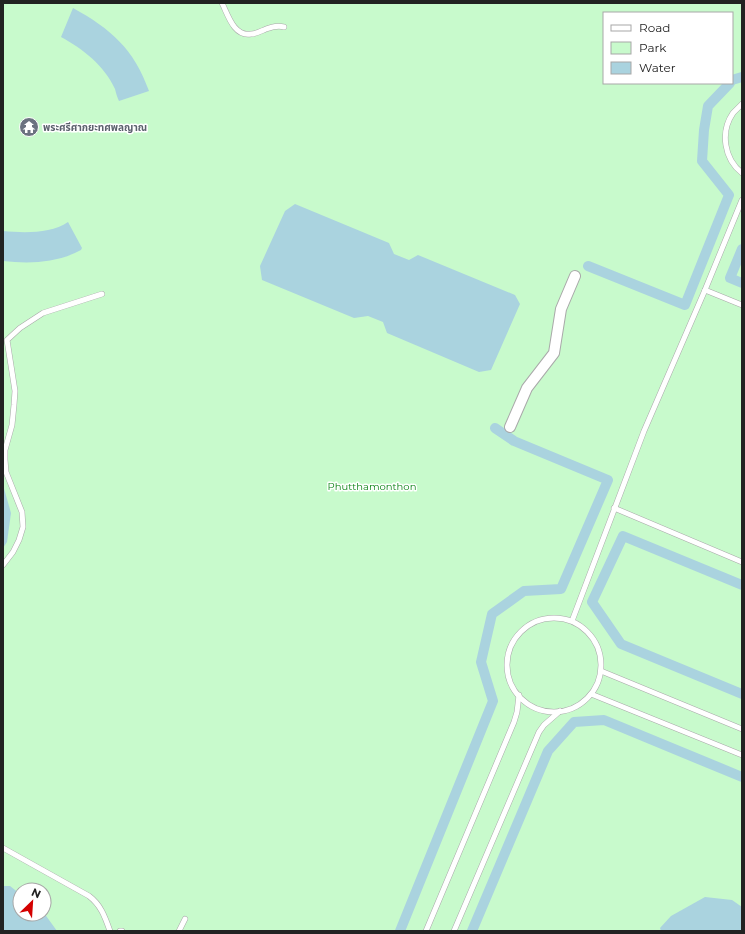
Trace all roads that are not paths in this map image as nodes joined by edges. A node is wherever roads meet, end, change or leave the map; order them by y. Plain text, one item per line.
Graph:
1 (222, 3) edge
2 (284, 27) dead end
3 (742, 104) edge
4 (742, 173) edge
5 (742, 200) edge
6 (575, 276) dead end
7 (705, 290) junction
8 (102, 294) dead end
9 (742, 305) edge
10 (5, 340) edge
11 (510, 427) dead end
12 (614, 508) junction
13 (742, 562) edge
14 (3, 565) edge
15 (572, 621) junction
16 (601, 671) junction
17 (591, 694) junction
18 (518, 695) junction
19 (560, 711) junction
20 (742, 729) edge
21 (742, 755) edge
22 (3, 848) edge
23 (185, 919) dead end
24 (110, 931) edge
25 (179, 931) edge
26 (426, 931) edge
27 (454, 931) edge

1 - 2 lane
3 - 4 lane
5 - 7 lane
6 - 11 street
7 - 9 lane
7 - 12 lane
8 - 10 lane
10 - 14 lane
12 - 13 lane
12 - 15 lane
15 - 16 lane
15 - 18 lane
16 - 17 lane
16 - 20 lane
17 - 19 lane
17 - 21 lane
18 - 19 lane
18 - 26 lane
19 - 27 lane
22 - 24 lane
23 - 25 lane

